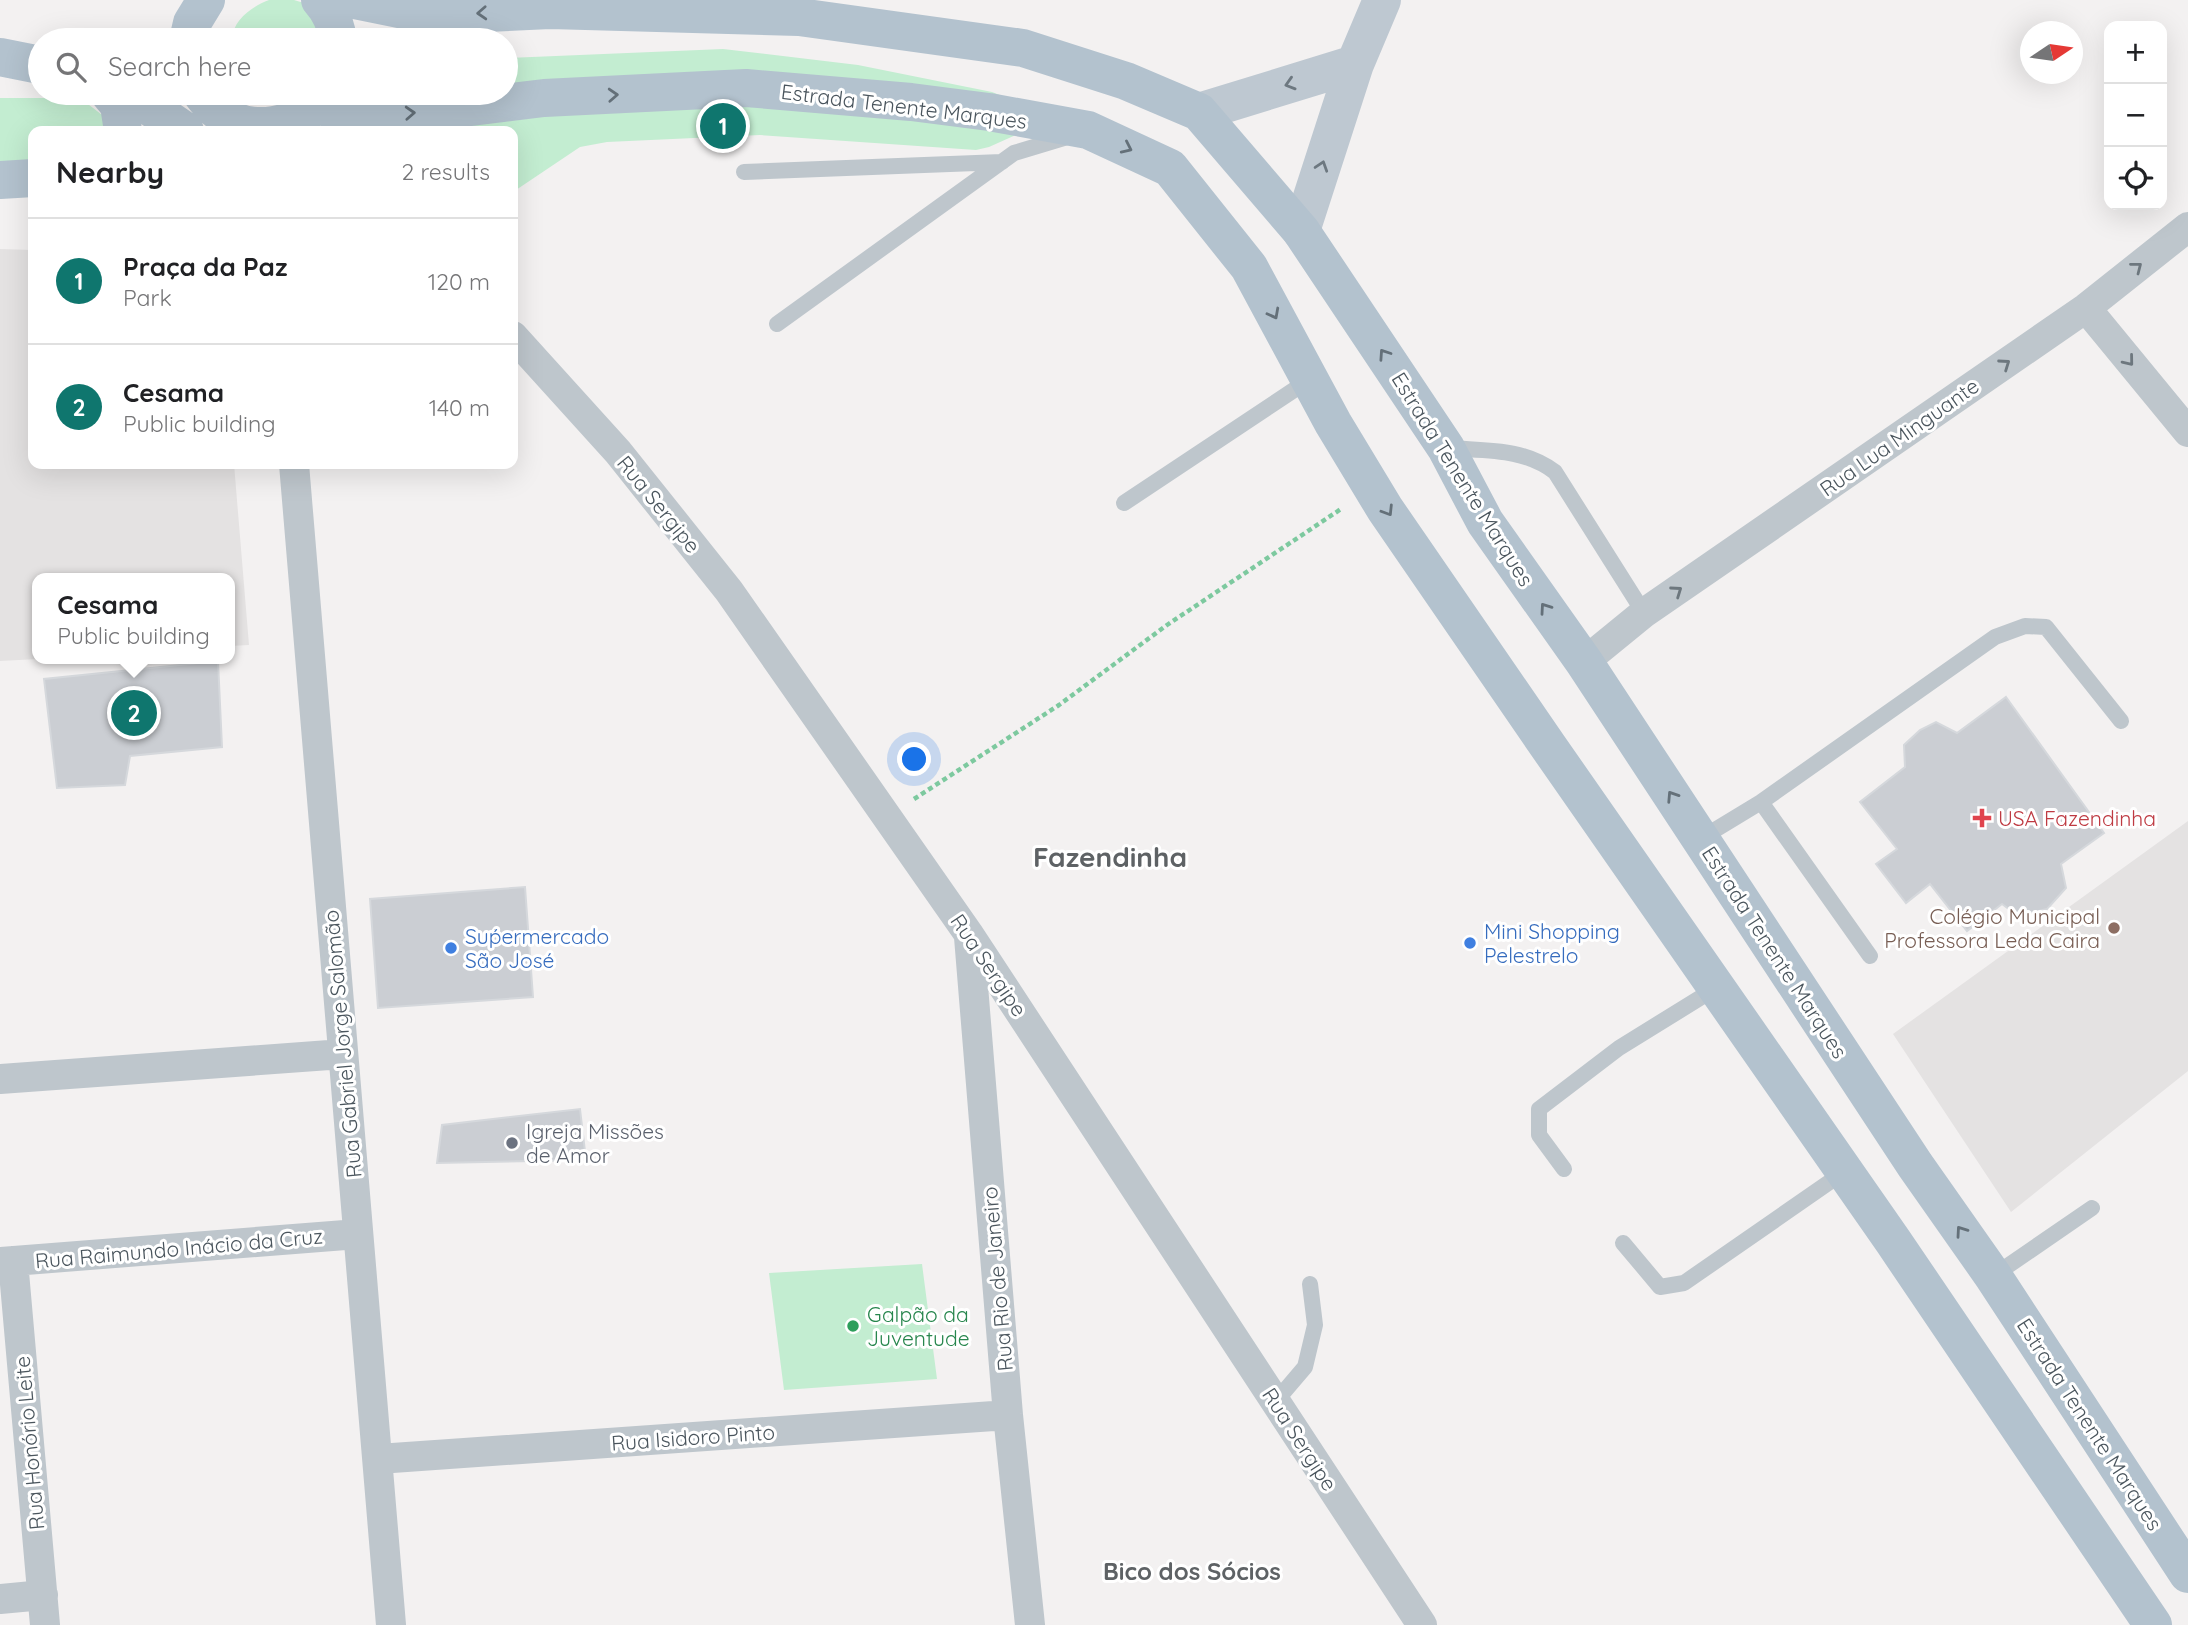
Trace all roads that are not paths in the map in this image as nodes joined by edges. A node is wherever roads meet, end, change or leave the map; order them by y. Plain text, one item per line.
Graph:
1 (205, 0) edge
2 (320, 0) edge
3 (355, 0) edge
4 (1382, 0) edge
5 (191, 28) edge
6 (336, 28) edge
7 (0, 57) edge
8 (28, 63) edge
9 (1355, 64) junction
10 (518, 101) edge
11 (119, 105) edge
12 (147, 105) edge
13 (202, 105) edge
14 (212, 105) edge
15 (331, 105) edge
16 (340, 105) edge
17 (488, 105) edge
18 (1199, 112) junction
19 (122, 126) edge
20 (178, 126) edge
21 (204, 126) edge
22 (258, 126) edge
23 (258, 126) edge
24 (1088, 130) junction
25 (1002, 162) junction
26 (744, 172) dead end
27 (28, 178) edge
28 (0, 180) edge
29 (0, 193) edge
30 (28, 194) edge
31 (2188, 227) edge
32 (1301, 231) junction
33 (2086, 308) junction
34 (776, 324) dead end
35 (518, 342) edge
36 (1309, 380) junction
37 (2188, 432) edge
38 (1446, 448) junction
39 (294, 469) edge
40 (1124, 503) dead end
41 (1644, 613) junction
42 (1584, 662) junction
43 (2121, 721) dead end
44 (1761, 802) junction
45 (1700, 839) junction
46 (968, 933) junction
47 (1870, 956) dead end
48 (1716, 988) junction
49 (343, 1054) junction
50 (0, 1079) edge
51 (1564, 1169) dead end
52 (1844, 1172) junction
53 (2092, 1208) dead end
54 (358, 1234) junction
55 (1623, 1243) dead end
56 (6, 1262) edge
57 (1993, 1276) junction
58 (1310, 1284) dead end
59 (1276, 1401) junction
60 (1008, 1415) junction
61 (377, 1460) junction
62 (2188, 1574) edge
63 (43, 1595) junction
64 (0, 1599) edge
65 (46, 1625) edge
66 (391, 1625) edge
67 (1030, 1625) edge
68 (1422, 1625) edge
69 (2153, 1625) edge

1 - 5 main road
2 - 6 main road
18 -> 3 main road, Estrada Tenente Marques
4 - 9 street
7 - 8 main road
9 -> 18 street
32 -> 9 street
10 -> 24 main road, Estrada Tenente Marques
11 - 19 main road
12 - 20 main road
13 - 21 main road
14 - 22 main road, Estrada Tenente Marques
15 - 23 main road, Estrada Tenente Marques
16 -> 17 main road, Estrada Tenente Marques
18 - 32 main road, Estrada Tenente Marques
24 - 25 lane
24 -> 36 main road, Estrada Tenente Marques
25 - 26 lane
25 - 34 lane
27 - 28 main road
29 - 30 street
33 -> 31 street, Rua Lua Minguante
38 -> 32 main road, Estrada Tenente Marques
33 -> 37 street
41 -> 33 street, Rua Lua Minguante
35 - 46 street, Rua Sergipe
36 - 40 lane
36 -> 48 main road, Estrada Tenente Marques
38 - 41 lane
42 -> 38 main road, Estrada Tenente Marques
39 - 49 street, Rua Gabriel Jorge Salomão
41 - 42 street, Rua Lua Minguante
45 -> 42 main road, Estrada Tenente Marques
43 - 44 lane
44 - 45 lane
44 - 47 lane
57 -> 45 main road, Estrada Tenente Marques
46 - 59 street, Rua Sergipe
46 - 60 street, Rua Rio de Janeiro
48 - 51 lane
48 - 52 main road, Estrada Tenente Marques
49 - 50 street
49 - 54 street, Rua Gabriel Jorge Salomão
52 - 55 lane
52 - 69 main road, Estrada Tenente Marques
53 - 57 lane
54 - 56 street, Rua Raimundo Inácio da Cruz
54 - 61 street, Rua Gabriel Jorge Salomão
56 - 63 street, Rua Honório Leite
57 - 62 main road, Estrada Tenente Marques
58 - 59 lane
59 - 68 street, Rua Sergipe
60 - 61 street, Rua Isidoro Pinto
60 - 67 street, Rua Rio de Janeiro
61 - 66 street, Rua Gabriel Jorge Salomão
63 - 64 street
63 - 65 street, Rua Honório Leite

